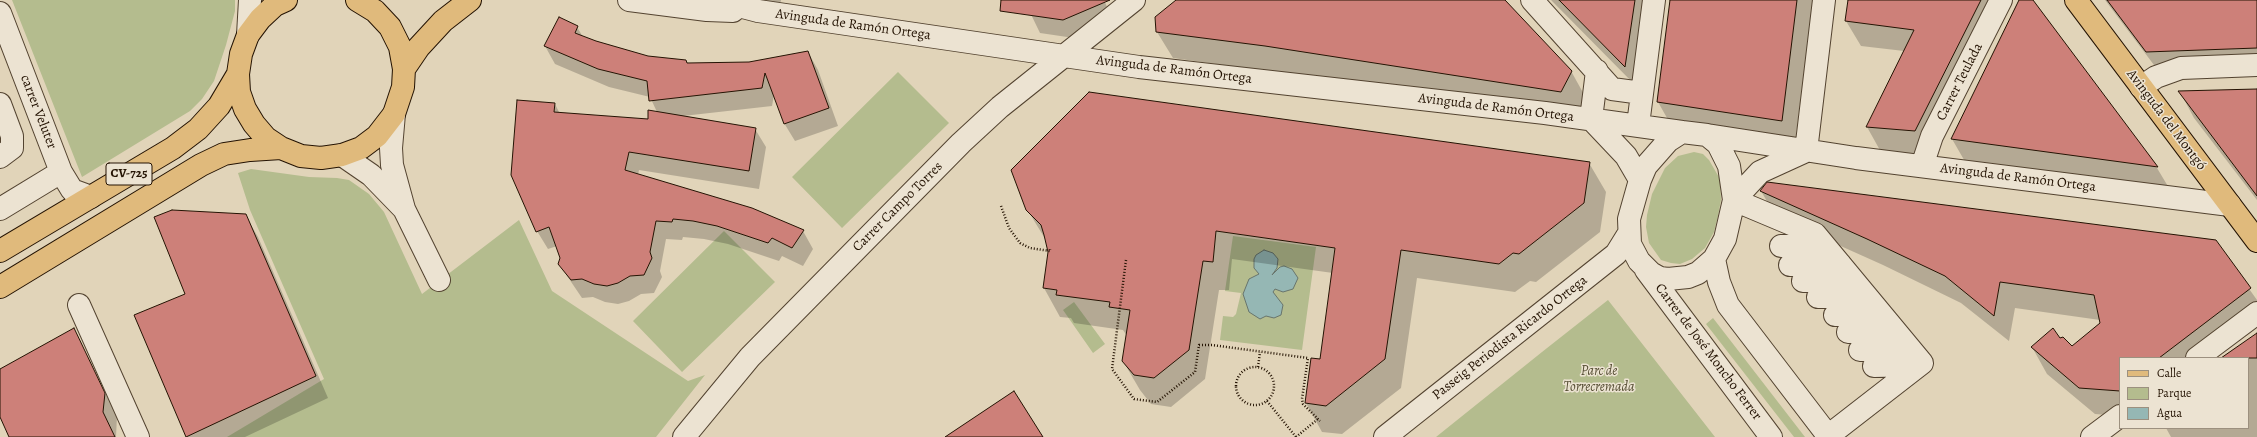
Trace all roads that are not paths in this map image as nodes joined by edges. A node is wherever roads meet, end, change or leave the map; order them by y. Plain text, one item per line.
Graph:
1 (250, 0) edge
2 (286, 0) edge
3 (357, 0) edge
4 (470, 0) edge
5 (629, 0) edge
6 (716, 0) edge
7 (1133, 0) edge
8 (1532, 0) edge
9 (1654, 0) edge
10 (1824, 0) edge
11 (2001, 0) edge
12 (2076, 0) edge
13 (758, 11) junction
14 (0, 13) edge
15 (248, 35) junction
16 (1065, 56) junction
17 (2257, 65) edge
18 (404, 69) junction
19 (1597, 71) junction
20 (238, 74) junction
21 (2141, 87) junction
22 (1642, 93) junction
23 (0, 104) edge
24 (394, 114) junction
25 (1591, 119) junction
26 (1638, 125) junction
27 (1682, 132) junction
28 (1707, 135) junction
29 (281, 148) junction
30 (1806, 151) junction
31 (342, 155) junction
32 (0, 157) edge
33 (1922, 166) junction
34 (61, 172) junction
35 (1640, 180) junction
36 (91, 197) junction
37 (1734, 200) junction
38 (2230, 205) junction
39 (0, 209) edge
40 (404, 209) junction
41 (1629, 233) junction
42 (2257, 241) edge
43 (1824, 245) junction
44 (0, 251) edge
45 (1714, 259) junction
46 (1644, 268) junction
47 (1846, 271) junction
48 (439, 280) dead end
49 (0, 287) edge
50 (1866, 296) junction
51 (1818, 297) dead end
52 (79, 305) dead end
53 (2257, 313) edge
54 (1835, 314) dead end
55 (1888, 322) junction
56 (1913, 356) junction
57 (2198, 357) edge
58 (1874, 366) dead end
59 (2117, 426) edge
60 (1829, 436) edge
61 (138, 437) edge
62 (684, 437) edge
63 (1385, 437) edge
64 (1772, 437) edge
65 (2092, 437) edge

1 - 15 street
2 - 15 main road, CV-725
3 - 18 main road, CV-725
4 - 18 main road
5 - 13 street, Avinguda de Ramón Ortega
6 - 13 street, Avinguda de Ramón Ortega
7 - 16 street, Carrer Campo Torres
8 - 19 street
9 - 22 street
10 - 30 street
11 - 33 street, Carrer Teulada
12 - 21 main road, Avinguda del Montgó
13 - 16 street, Avinguda de Ramón Ortega
14 - 34 street, carrer Veluter
15 - 20 main road, CV-725
16 - 25 street, Avinguda de Ramón Ortega
16 - 62 street, Carrer Campo Torres
17 - 21 street
18 - 24 main road, CV-725
19 - 22 street
19 - 25 street
20 - 29 main road, CV-725
20 - 36 main road, CV-725
21 - 38 main road, Avinguda del Montgó
22 - 26 street
23 - 32 street
24 - 31 main road, CV-725
24 - 40 street
25 - 26 street, Avinguda de Ramón Ortega
25 - 35 street, Avinguda de Ramón Ortega
26 - 27 street, Avinguda de Ramón Ortega
27 - 28 street
27 - 35 street
28 - 30 street, Avinguda de Ramón Ortega
28 - 37 street
29 - 31 main road, CV-725
29 - 49 main road, CV-725
30 - 33 street, Avinguda de Ramón Ortega
30 - 37 street
31 - 40 street
33 - 38 street, Avinguda de Ramón Ortega
34 - 36 street, carrer Veluter
34 - 39 street
35 - 41 street
36 - 44 main road, CV-725
37 - 43 street
37 - 45 street
38 - 42 main road, Avinguda del Montgó
40 - 48 street
41 - 46 street
41 - 63 street, Passeig Periodista Ricardo Ortega
43 - 47 street
43 - 47 street
45 - 46 street
45 - 60 street
46 - 64 street, Carrer de José Moncho Ferrer
47 - 50 street
50 - 51 street
50 - 55 street
52 - 61 street
53 - 57 street
54 - 55 street
55 - 56 street
55 - 56 street
56 - 58 street
56 - 60 street
59 - 65 street

